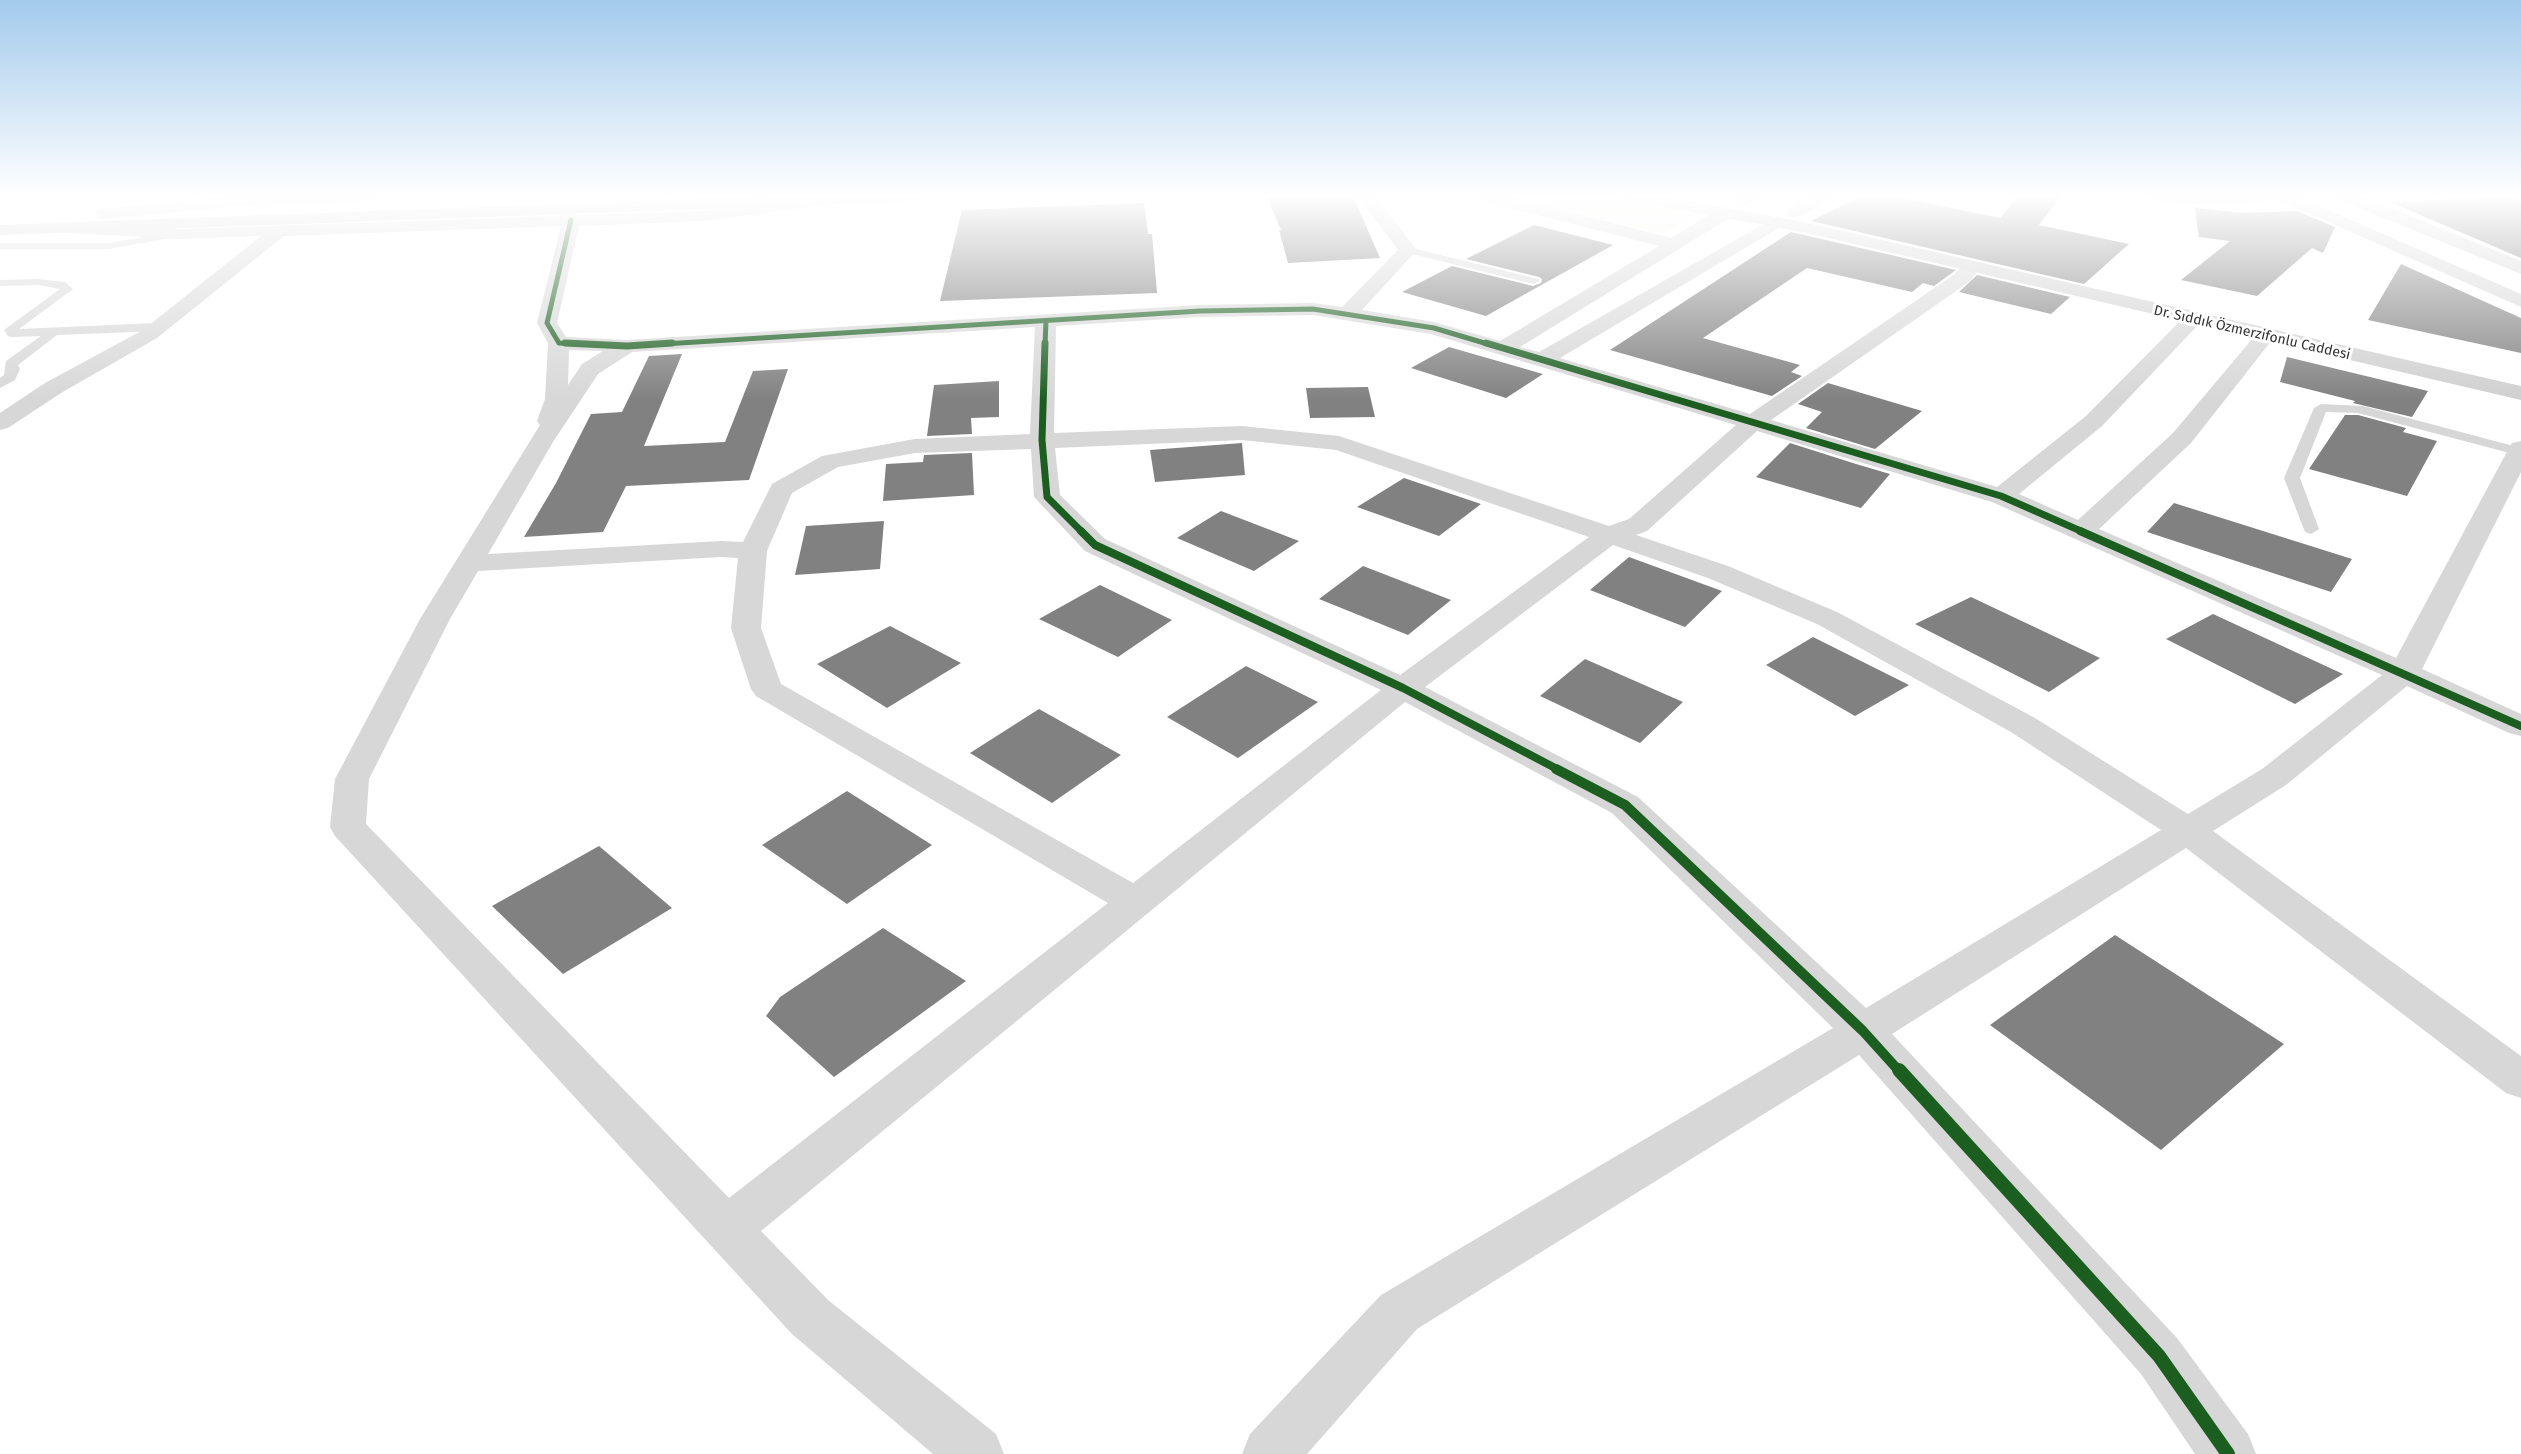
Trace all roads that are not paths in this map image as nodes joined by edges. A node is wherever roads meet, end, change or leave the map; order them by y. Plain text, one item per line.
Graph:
1 (237, 264) edge
2 (561, 264) edge
3 (1395, 264) edge
4 (1464, 264) edge
5 (1641, 264) edge
6 (1705, 264) edge
7 (1958, 264) edge
8 (2020, 264) edge
9 (2437, 264) edge
10 (1972, 267) junction
11 (1534, 281) dead end
12 (0, 283) edge
13 (2521, 301) edge
14 (1347, 314) junction
15 (2193, 319) junction
16 (1046, 321) junction
17 (158, 327) junction
18 (52, 333) junction
19 (2265, 336) junction
20 (559, 343) junction
21 (627, 346) junction
22 (1503, 348) junction
23 (1543, 359) junction
24 (2521, 376) edge
25 (0, 384) edge
26 (2521, 393) edge
27 (1755, 421) junction
28 (0, 423) edge
29 (1042, 440) junction
30 (541, 442) junction
31 (2520, 450) edge
32 (2001, 496) junction
33 (2312, 529) dead end
34 (2082, 531) junction
35 (1610, 535) junction
36 (753, 551) junction
37 (468, 563) junction
38 (2404, 673) junction
39 (1403, 688) junction
40 (2521, 726) edge
41 (2188, 831) junction
42 (1136, 902) junction
43 (1863, 1031) junction
44 (2521, 1080) edge
45 (728, 1229) junction
46 (976, 1454) edge
47 (1270, 1454) edge
48 (2228, 1454) edge

1 - 17 street
2 - 20 street
3 - 14 street
4 - 11 lane
5 - 22 street
6 - 23 street
7 - 10 main road, Dr. Sıddık Özmerzifonlu Caddesi
8 - 24 main road, Dr. Sıddık Özmerzifonlu Caddesi
9 - 13 street
10 - 15 main road, Dr. Sıddık Özmerzifonlu Caddesi
10 - 27 street
12 - 18 lane
14 - 16 street
14 - 22 street
15 - 19 main road, Dr. Sıddık Özmerzifonlu Caddesi
15 - 32 street
16 - 21 street
16 - 29 street
17 - 18 lane
17 - 28 street
18 - 25 lane
19 - 26 main road, Dr. Sıddık Özmerzifonlu Caddesi
19 - 34 street
20 - 21 street
20 - 30 street
21 - 30 street
22 - 23 street
23 - 27 street
27 - 32 street
27 - 35 street
29 - 35 street
29 - 36 street
29 - 39 street
30 - 37 street
31 - 33 lane
31 - 38 street
32 - 34 street
34 - 38 street
35 - 39 street
35 - 41 street
36 - 37 street
36 - 42 street
37 - 45 street
38 - 40 street
38 - 41 street
39 - 42 street
39 - 43 street
41 - 43 street
41 - 44 street
42 - 45 street
43 - 47 street
43 - 48 street
45 - 46 street

